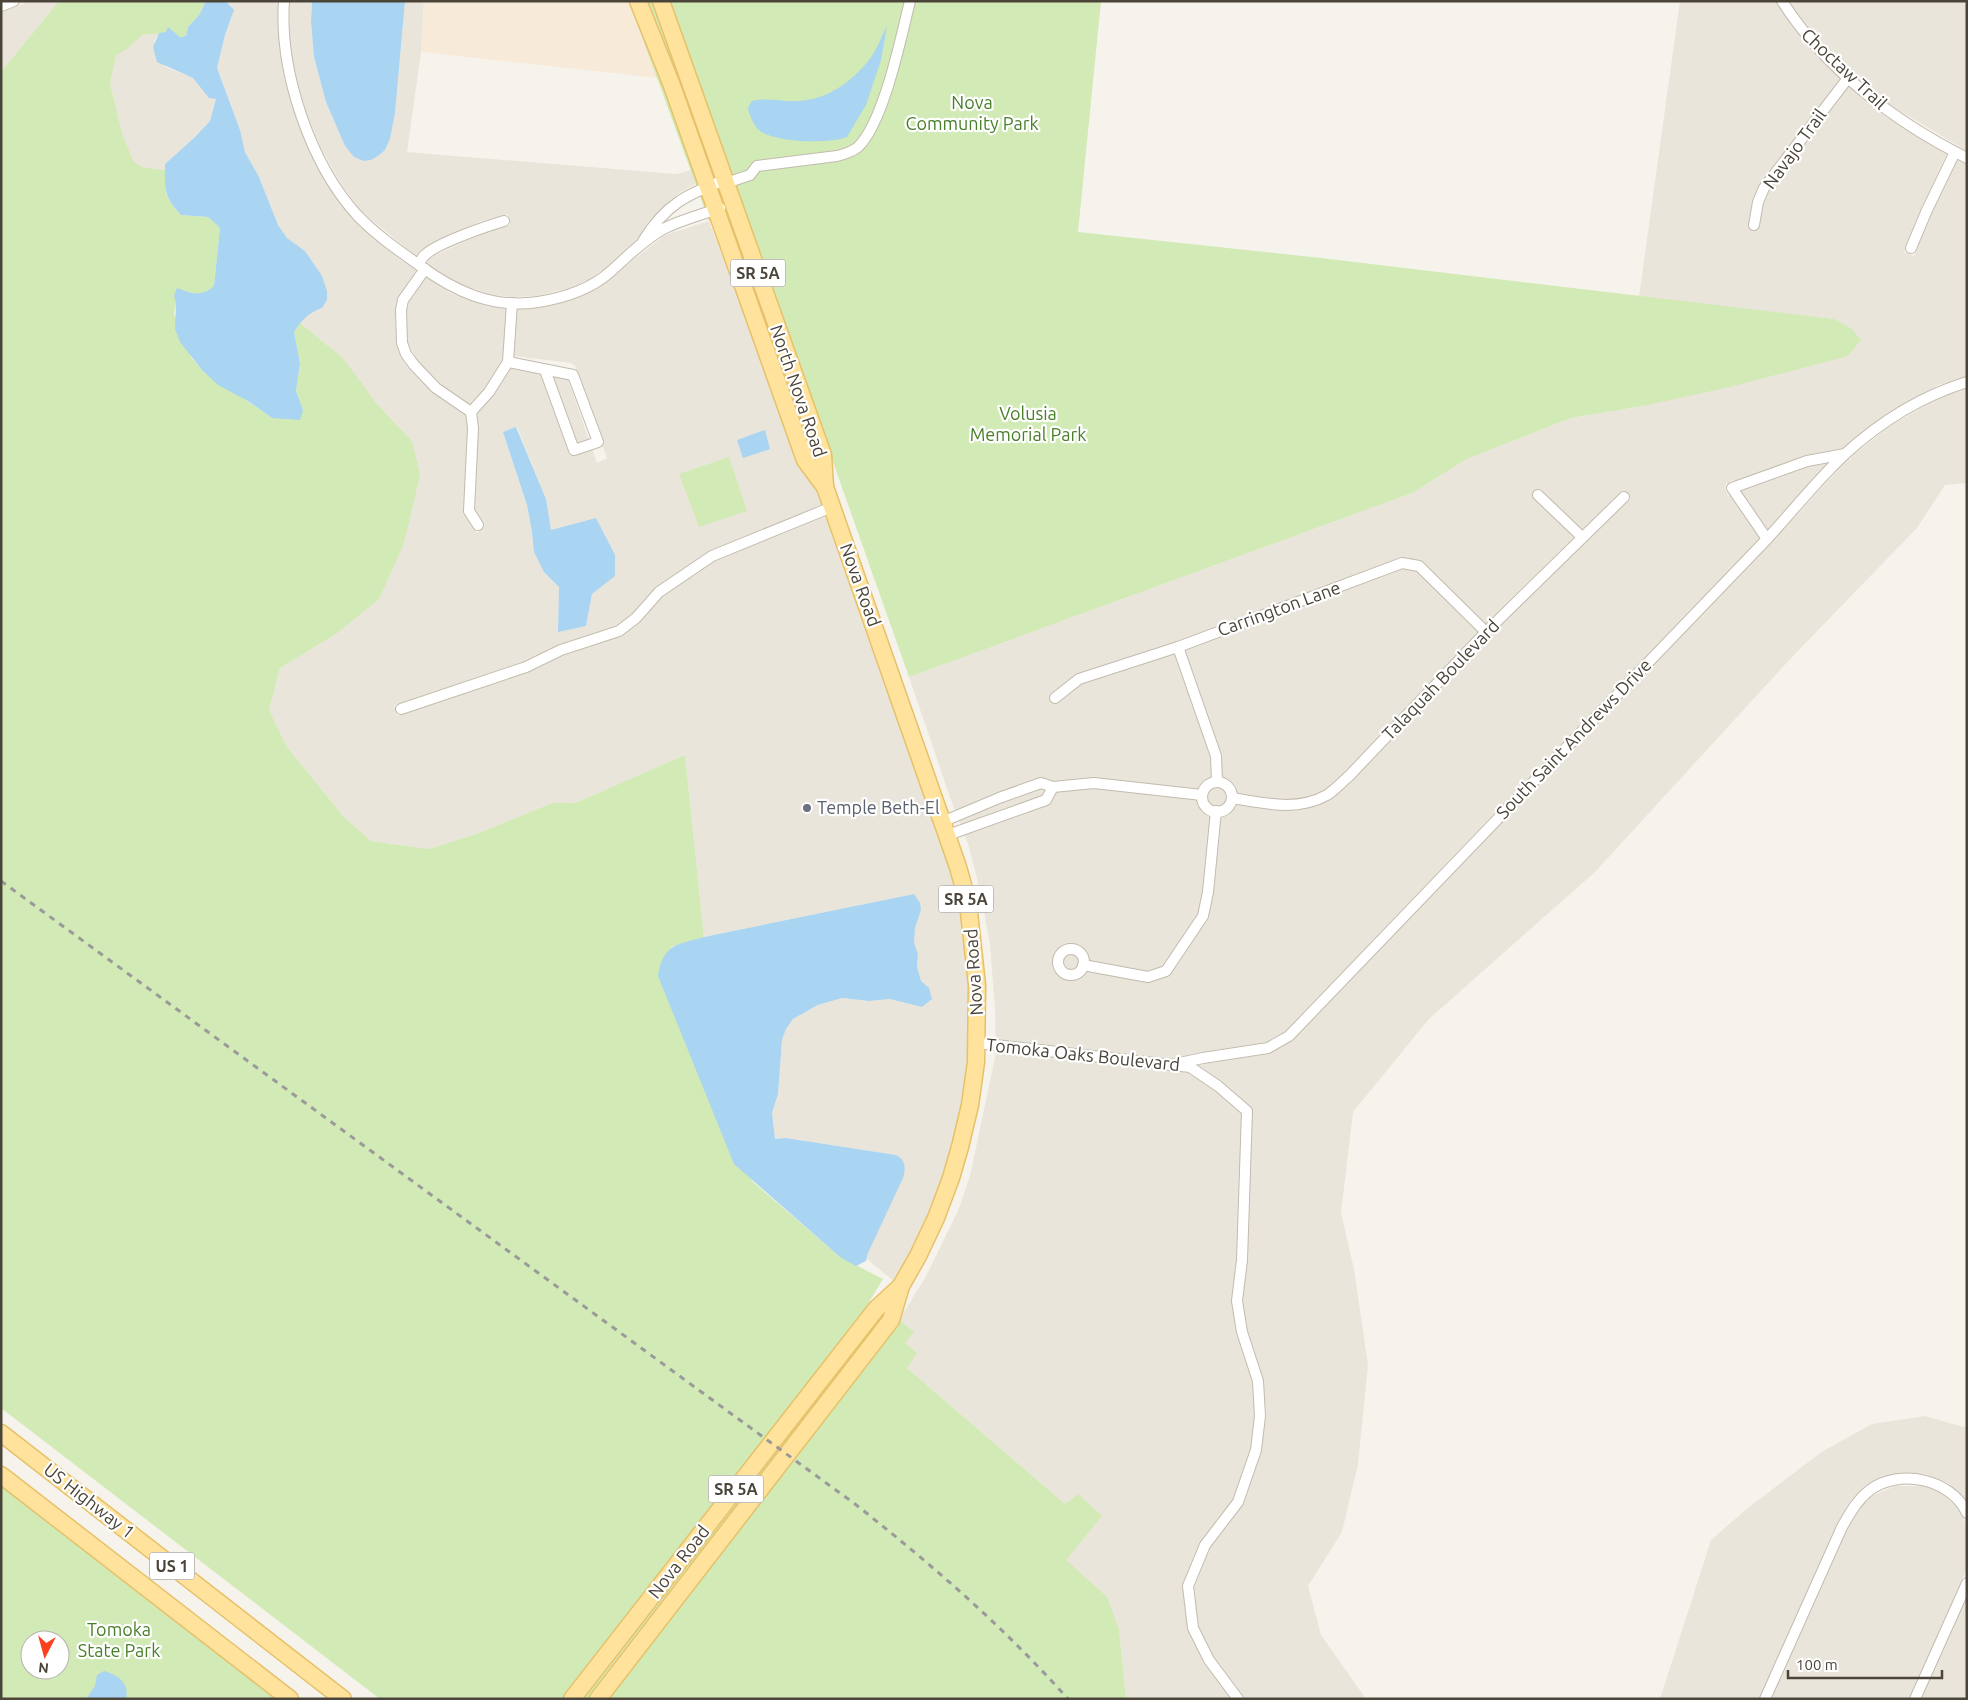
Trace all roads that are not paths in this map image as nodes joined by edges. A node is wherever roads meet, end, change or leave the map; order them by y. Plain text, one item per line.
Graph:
1 (14, 1) edge
2 (284, 1) edge
3 (638, 1) edge
4 (910, 1) edge
5 (1782, 1) edge
6 (660, 5) edge
7 (1, 6) edge
8 (1848, 78) junction
9 (1955, 152) junction
10 (1967, 158) edge
11 (726, 181) junction
12 (706, 187) junction
13 (733, 203) junction
14 (714, 210) junction
15 (504, 221) dead end
16 (1754, 225) dead end
17 (641, 244) junction
18 (1911, 248) dead end
19 (422, 267) junction
20 (512, 303) junction
21 (508, 362) junction
22 (545, 370) junction
23 (1967, 382) edge
24 (471, 412) junction
25 (1845, 454) junction
26 (825, 487) junction
27 (1538, 495) dead end
28 (1624, 497) dead end
29 (832, 507) junction
30 (478, 525) dead end
31 (1582, 537) junction
32 (1767, 539) junction
33 (1486, 632) junction
34 (1178, 647) junction
35 (1055, 698) dead end
36 (401, 709) dead end
37 (1217, 782) junction
38 (1053, 787) junction
39 (1202, 795) junction
40 (998, 798) junction
41 (1232, 798) junction
42 (1216, 811) junction
43 (1004, 814) junction
44 (945, 828) junction
45 (1084, 965) dead end
46 (977, 1043) junction
47 (1170, 1065) junction
48 (901, 1286) junction
49 (1, 1433) edge
50 (1, 1475) edge
51 (1967, 1513) edge
52 (1967, 1583) edge
53 (290, 1699) edge
54 (343, 1699) edge
55 (572, 1699) edge
56 (598, 1699) edge
57 (1238, 1699) edge
58 (1765, 1699) edge
59 (1915, 1699) edge

1 - 7 street
2 - 19 street
3 - 12 main road, North Nova Road / SR 5A
4 - 11 street
5 - 8 street, Choctaw Trail
6 - 11 main road, North Nova Road / SR 5A
8 - 9 street, Choctaw Trail
8 - 16 street, Navajo Trail
9 - 10 street, Choctaw Trail
9 - 18 street
11 - 12 street
11 - 13 main road, North Nova Road / SR 5A
12 - 14 main road, North Nova Road / SR 5A
12 - 17 street
13 - 14 street
13 - 26 main road, North Nova Road / SR 5A
14 - 17 street
14 - 26 main road, North Nova Road / SR 5A
15 - 19 street
17 - 20 street
19 - 20 street
19 - 24 street
20 - 21 street
21 - 22 street
21 - 24 street
22 - 22 street
23 - 25 street, South Saint Andrews Drive
24 - 30 street
25 - 32 street, South Saint Andrews Drive
25 - 32 street
26 - 29 main road, Nova Road / SR 5A
27 - 31 street
28 - 31 street, Talaquah Boulevard
29 - 36 street
29 - 44 main road, Nova Road / SR 5A
31 - 33 street, Talaquah Boulevard
32 - 47 street, South Saint Andrews Drive
33 - 34 street, Carrington Lane
33 - 41 street, Talaquah Boulevard
34 - 35 street, Carrington Lane
34 - 37 street
37 - 39 street
37 - 41 street
38 - 39 street
38 - 40 street
38 - 43 street
39 - 42 street
40 - 43 street
40 - 44 street
41 - 42 street
42 - 45 street
43 - 44 street
44 - 46 main road, Nova Road / SR 5A
46 - 47 street, Tomoka Oaks Boulevard
46 - 48 main road, Nova Road / SR 5A
47 - 57 street, Tomoka Oaks Boulevard
48 - 55 main road, Nova Road / SR 5A
48 - 56 main road, Nova Road / SR 5A
49 - 54 main road, US Highway 1 / US 1
50 - 53 main road, US Highway 1 / US 1
51 - 58 street
52 - 59 street

